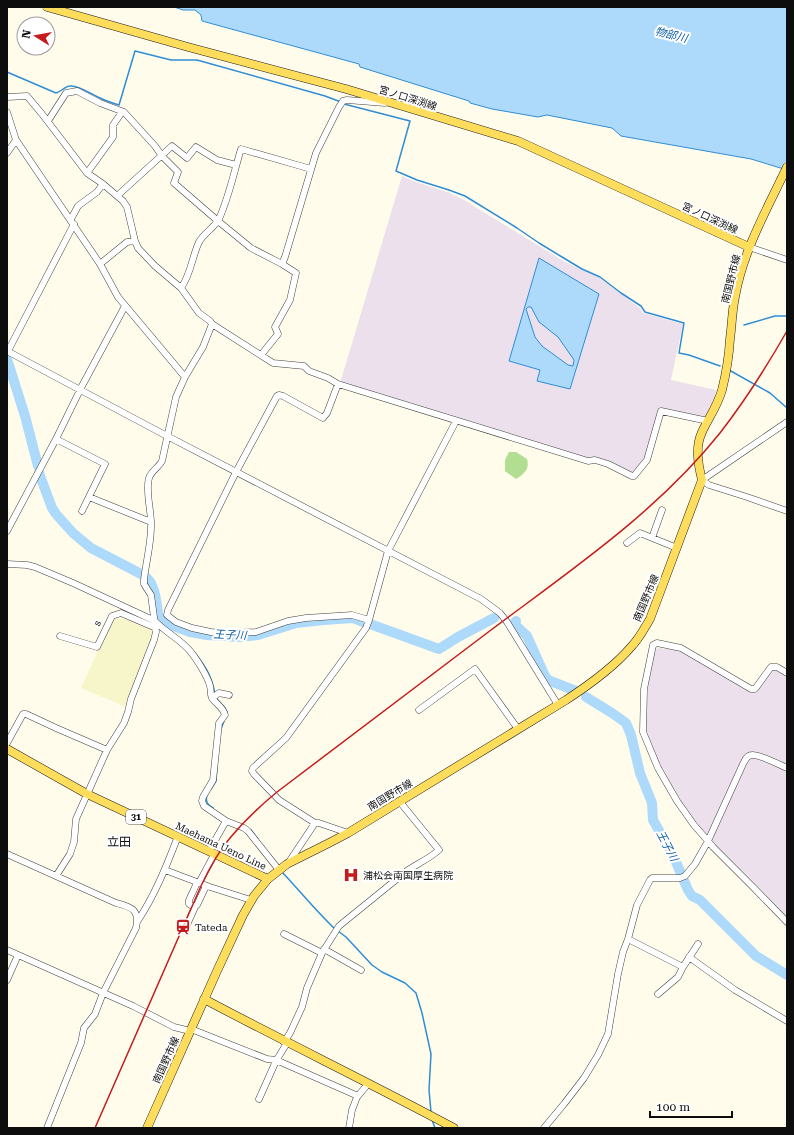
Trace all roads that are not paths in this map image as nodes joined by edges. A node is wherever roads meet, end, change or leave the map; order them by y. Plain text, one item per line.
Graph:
1 (47, 7) edge
2 (7, 97) edge
3 (392, 103) junction
4 (7, 112) edge
5 (122, 112) junction
6 (48, 121) junction
7 (16, 140) junction
8 (7, 153) edge
9 (162, 156) junction
10 (236, 165) junction
11 (787, 167) edge
12 (311, 169) junction
13 (87, 172) junction
14 (103, 184) junction
15 (117, 196) junction
16 (218, 221) junction
17 (72, 222) junction
18 (135, 241) junction
19 (750, 244) junction
20 (787, 260) edge
21 (100, 264) junction
22 (282, 264) junction
23 (180, 288) junction
24 (125, 306) junction
25 (212, 324) junction
26 (8, 351) edge
27 (261, 355) junction
28 (185, 377) junction
29 (338, 384) junction
30 (80, 390) junction
31 (456, 421) junction
32 (708, 421) junction
33 (787, 422) edge
34 (167, 436) junction
35 (56, 439) junction
36 (236, 472) junction
37 (702, 480) junction
38 (89, 497) junction
39 (662, 510) dead end
40 (82, 511) dead end
41 (787, 511) edge
42 (151, 522) junction
43 (7, 531) edge
44 (652, 538) junction
45 (627, 543) dead end
46 (677, 548) junction
47 (388, 551) junction
48 (7, 564) edge
49 (167, 615) junction
50 (370, 620) junction
51 (155, 622) junction
52 (60, 636) dead end
53 (787, 673) edge
54 (229, 695) dead end
55 (212, 698) junction
56 (558, 704) junction
57 (420, 710) dead end
58 (518, 729) junction
59 (7, 743) edge
60 (7, 749) edge
61 (107, 750) junction
62 (787, 768) edge
63 (87, 794) junction
64 (400, 802) junction
65 (226, 821) junction
66 (315, 823) junction
67 (348, 833) junction
68 (178, 836) junction
69 (708, 840) junction
70 (212, 852) junction
71 (7, 854) edge
72 (289, 862) junction
73 (165, 870) junction
74 (278, 870) junction
75 (56, 876) junction
76 (268, 879) junction
77 (198, 883) junction
78 (206, 886) junction
79 (251, 900) junction
80 (195, 907) junction
81 (137, 922) junction
82 (787, 922) edge
83 (186, 927) dead end
84 (284, 934) dead end
85 (628, 939) junction
86 (698, 944) dead end
87 (7, 950) edge
88 (323, 951) junction
89 (18, 955) junction
90 (689, 957) junction
91 (683, 967) junction
92 (361, 970) dead end
93 (7, 980) edge
94 (103, 993) junction
95 (658, 994) dead end
96 (204, 999) junction
97 (787, 1021) edge
98 (190, 1030) junction
99 (286, 1042) junction
100 (276, 1060) junction
101 (368, 1084) junction
102 (358, 1096) junction
103 (259, 1099) dead end
104 (47, 1128) edge
105 (147, 1128) edge
106 (349, 1128) edge
107 (454, 1128) edge
108 (544, 1128) edge

1 - 3 main road, 宮ノ口深渕線
2 - 6 street
3 - 12 street
3 - 19 main road, 宮ノ口深渕線
4 - 7 street
5 - 6 street
5 - 9 street
5 - 13 street
6 - 13 street
7 - 8 street
7 - 17 street
9 - 10 street
9 - 15 street
9 - 16 street
10 - 12 street
10 - 16 street
11 - 19 main road, 南国野市線
12 - 22 street
13 - 14 street
14 - 15 street
14 - 17 street
15 - 18 street
16 - 22 street
16 - 23 street
17 - 21 street
17 - 26 street
18 - 21 street
18 - 23 street
19 - 20 street
19 - 32 main road, 南国野市線
21 - 24 street
22 - 27 street
23 - 25 street
24 - 28 street
24 - 30 street
25 - 27 street
25 - 28 street
26 - 30 street
27 - 29 street
28 - 34 street
29 - 31 street
29 - 36 street
30 - 34 street
30 - 35 street
31 - 32 street
31 - 47 street
32 - 37 main road, 南国野市線
33 - 37 street
34 - 36 street
34 - 42 street
35 - 38 street
35 - 43 street
36 - 47 street
36 - 49 street
37 - 41 street
37 - 46 main road, 南国野市線
38 - 40 street
38 - 42 street
39 - 44 street
42 - 51 street
44 - 45 street
44 - 46 street
46 - 56 main road, 南国野市線
47 - 50 street
47 - 56 street
48 - 51 street
49 - 50 street
49 - 51 street
50 - 66 street
51 - 52 street, s
51 - 55 street
51 - 61 street
53 - 69 street
54 - 55 street
55 - 65 street
56 - 58 main road, 南国野市線
57 - 58 street
58 - 64 main road, 南国野市線
59 - 61 street
60 - 63 main road, Maehama Ueno Line / 31
61 - 63 street
62 - 69 street
63 - 68 main road, Maehama Ueno Line / 31
63 - 75 street
64 - 67 main road, 南国野市線
64 - 88 street
65 - 70 street
65 - 74 street
66 - 67 street
66 - 72 street
67 - 72 main road, 南国野市線
68 - 70 main road, Maehama Ueno Line / 31
68 - 73 street
69 - 82 street
69 - 85 street
70 - 76 main road, Maehama Ueno Line / 31
70 - 77 street
71 - 75 street
72 - 74 main road, 南国野市線
73 - 77 street
73 - 81 street
74 - 76 main road, 南国野市線
75 - 81 street
76 - 79 main road, Maehama Ueno Line
77 - 78 street
77 - 80 street
78 - 79 street
78 - 80 street
79 - 96 main road, Maehama Ueno Line
80 - 83 street
81 - 94 street
84 - 88 street
85 - 91 street
85 - 108 street
86 - 90 street
87 - 89 street
88 - 92 street
88 - 99 street
89 - 93 street
89 - 94 street
90 - 91 street
90 - 97 street
91 - 95 street
94 - 98 street
94 - 104 street
96 - 98 main road, 南国野市線
96 - 99 main road
98 - 100 street
98 - 105 main road, 南国野市線
99 - 100 street
99 - 101 main road
100 - 102 street
100 - 103 street
101 - 102 street
101 - 107 main road
102 - 106 street

